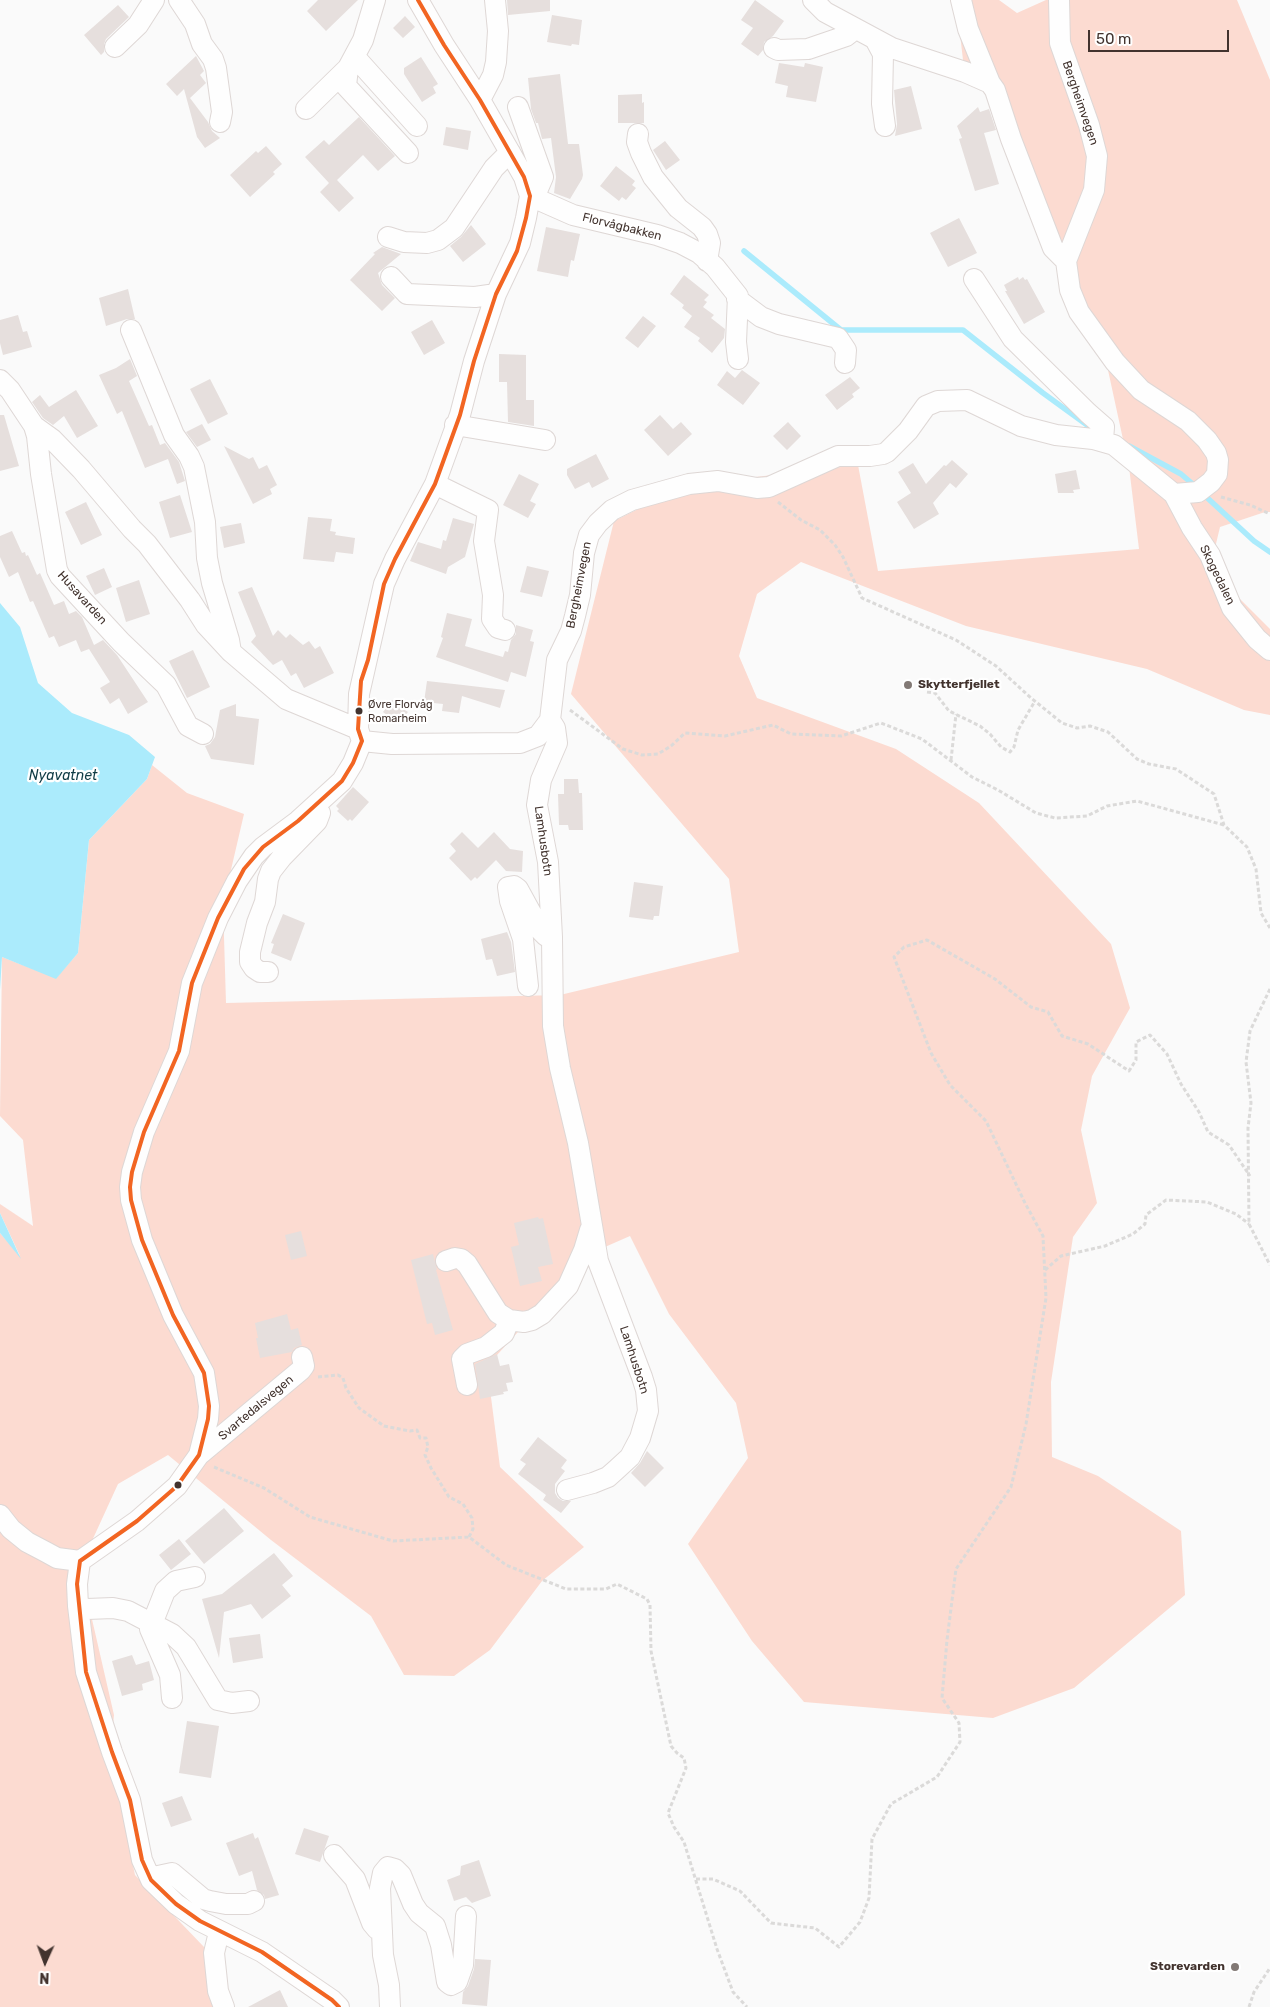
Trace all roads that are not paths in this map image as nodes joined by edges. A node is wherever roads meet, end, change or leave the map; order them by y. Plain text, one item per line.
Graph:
1 (154, 0) edge
2 (179, 0) edge
3 (375, 0) edge
4 (418, 0) edge
5 (495, 0) edge
6 (812, 0) edge
7 (962, 0) edge
8 (1059, 0) edge
9 (854, 29) junction
10 (876, 39) junction
11 (115, 47) dead end
12 (774, 48) dead end
13 (351, 62) junction
14 (990, 83) junction
15 (480, 100) junction
16 (518, 107) dead end
17 (306, 110) dead end
18 (220, 122) dead end
19 (417, 126) dead end
20 (885, 126) dead end
21 (638, 134) dead end
22 (510, 152) junction
23 (408, 153) dead end
24 (532, 197) junction
25 (388, 237) dead end
26 (707, 261) junction
27 (1066, 261) junction
28 (391, 277) dead end
29 (974, 279) dead end
30 (496, 294) junction
31 (737, 299) junction
32 (131, 330) dead end
33 (738, 359) dead end
34 (845, 363) dead end
35 (0, 380) edge
36 (455, 425) junction
37 (34, 426) junction
38 (545, 440) dead end
39 (1103, 441) junction
40 (435, 484) junction
41 (1174, 494) junction
42 (505, 630) dead end
43 (1270, 650) edge
44 (231, 652) junction
45 (550, 720) junction
46 (203, 734) dead end
47 (360, 735) junction
48 (321, 801) junction
49 (552, 937) junction
50 (268, 972) dead end
51 (528, 986) dead end
52 (591, 1220) junction
53 (446, 1261) dead end
54 (509, 1320) junction
55 (302, 1357) dead end
56 (467, 1385) dead end
57 (197, 1459) junction
58 (567, 1490) dead end
59 (0, 1515) edge
60 (80, 1561) junction
61 (195, 1576) dead end
62 (78, 1606) junction
63 (151, 1623) junction
64 (172, 1698) dead end
65 (248, 1701) dead end
66 (334, 1854) dead end
67 (151, 1880) junction
68 (254, 1901) dead end
69 (466, 1916) dead end
70 (382, 1931) junction
71 (219, 1932) junction
72 (224, 2007) edge
73 (339, 2007) edge
74 (390, 2007) edge

1 - 11 street
2 - 18 street
3 - 13 street
4 - 15 street
5 - 15 street
6 - 9 street
7 - 14 street
8 - 27 street, Bergheimvegen
9 - 10 street
9 - 12 street
10 - 14 street
10 - 20 street
13 - 17 street
13 - 19 street
13 - 23 street
14 - 27 street
15 - 22 street
16 - 24 street
21 - 26 street
22 - 24 street
22 - 25 street
24 - 26 street, Florvågbakken
24 - 30 street
26 - 31 street, Florvågbakken
27 - 41 street, Bergheimvegen
28 - 30 street
29 - 39 street
30 - 36 street
31 - 33 street
31 - 34 street, Florvågbakken
32 - 44 street
35 - 37 street, Husavarden
36 - 38 street
36 - 40 street
37 - 44 street, Husavarden
37 - 46 street, Husavarden
39 - 41 street, Bergheimvegen
39 - 45 street, Bergheimvegen
40 - 42 street
40 - 47 street
41 - 43 street, Skogedalen
44 - 47 street, Husavarden
45 - 47 street
45 - 49 street, Lamhusbotn
47 - 48 street, Svartedalsvegen
48 - 50 street, Svartedalsvegen
48 - 57 street, Svartedalsvegen
49 - 51 street
49 - 52 street, Lamhusbotn
52 - 54 street, Lamhusbotn
52 - 58 street, Lamhusbotn
53 - 54 street
54 - 56 street
55 - 57 street, Svartedalsvegen
57 - 60 street, Svartedalsvegen
59 - 60 street
60 - 62 street
61 - 63 street
62 - 63 street
62 - 67 street
63 - 64 street
63 - 65 street
66 - 70 street
67 - 68 street
67 - 71 street
69 - 70 street
70 - 74 street
71 - 72 street
71 - 73 street

